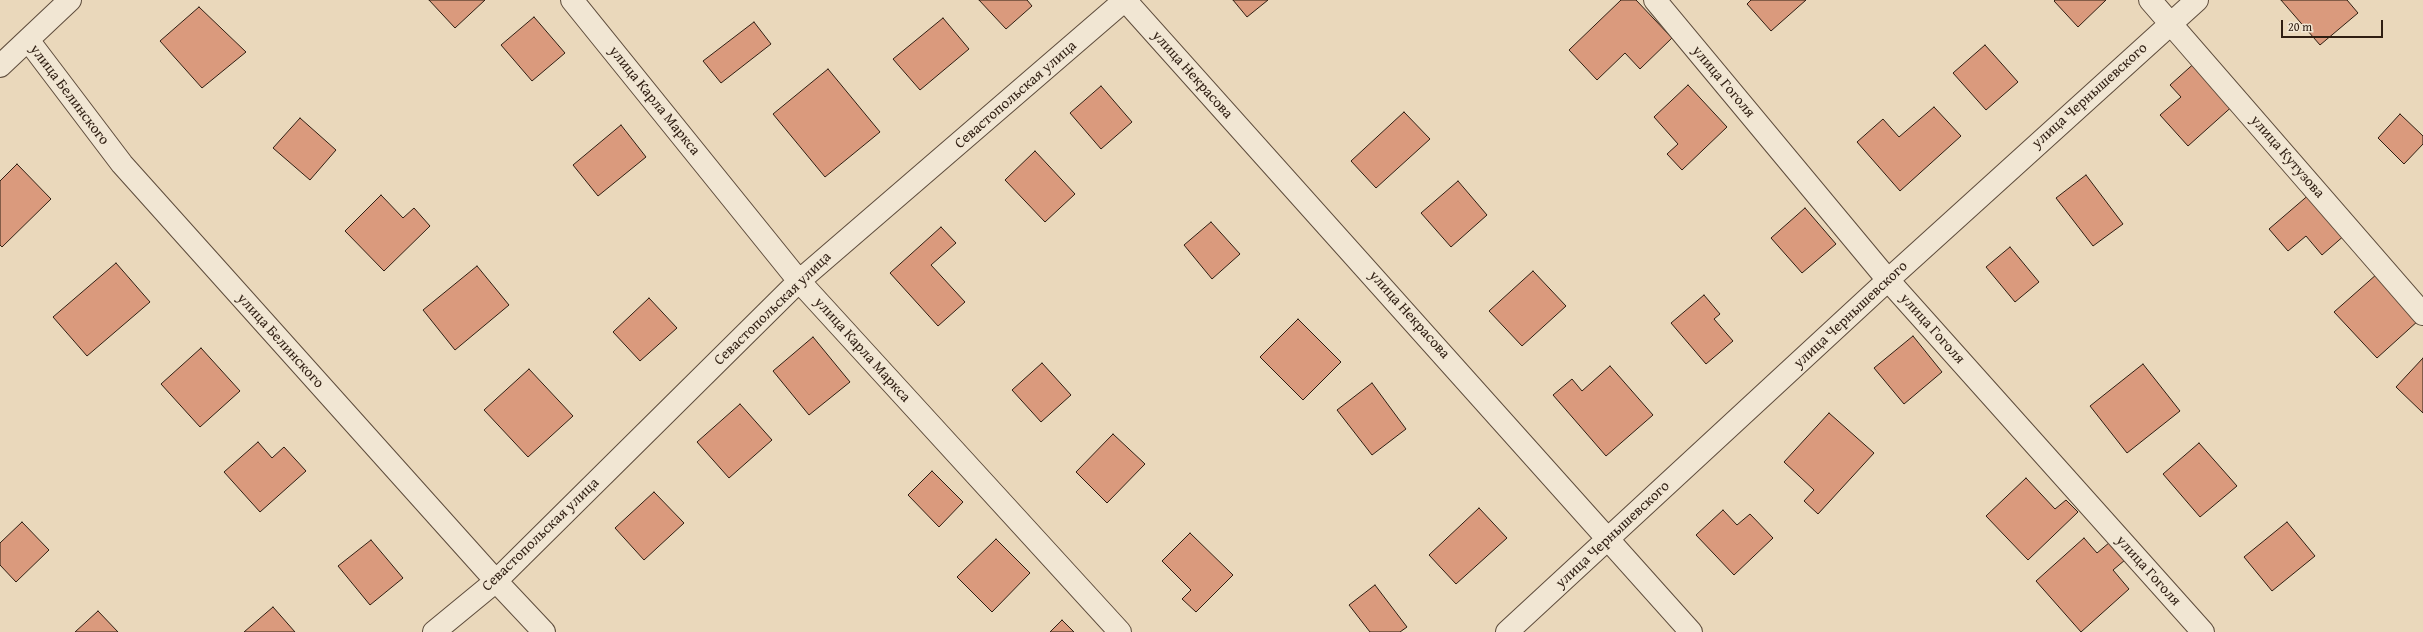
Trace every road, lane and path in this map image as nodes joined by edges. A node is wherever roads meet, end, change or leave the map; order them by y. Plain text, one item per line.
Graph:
1 (70, 0) edge
2 (572, 0) edge
3 (1125, 0) edge
4 (1655, 0) edge
5 (2150, 0) edge
6 (2197, 0) edge
7 (2170, 24) junction
8 (28, 40) junction
9 (0, 66) edge
10 (1888, 280) junction
11 (799, 281) junction
12 (2423, 314) edge
13 (1610, 539) junction
14 (496, 581) junction
15 (434, 632) edge
16 (544, 632) edge
17 (1120, 632) edge
18 (1507, 632) edge
19 (1691, 632) edge
20 (2203, 632) edge

1 - 8 street
2 - 11 street, улица Карла Маркса
3 - 11 street, Севастопольская улица
3 - 13 street, улица Некрасова
4 - 10 street, улица Гоголя
5 - 7 street, улица Кутузова
6 - 7 street, улица Чернышевского
7 - 10 street, улица Чернышевского
7 - 12 street, улица Кутузова
8 - 9 street
8 - 14 street, улица Белинского
10 - 13 street, улица Чернышевского
10 - 20 street, улица Гоголя
11 - 14 street, Севастопольская улица
11 - 17 street, улица Карла Маркса
13 - 18 street, улица Чернышевского
13 - 19 street, улица Некрасова
14 - 15 street, Севастопольская улица
14 - 16 street, улица Белинского

